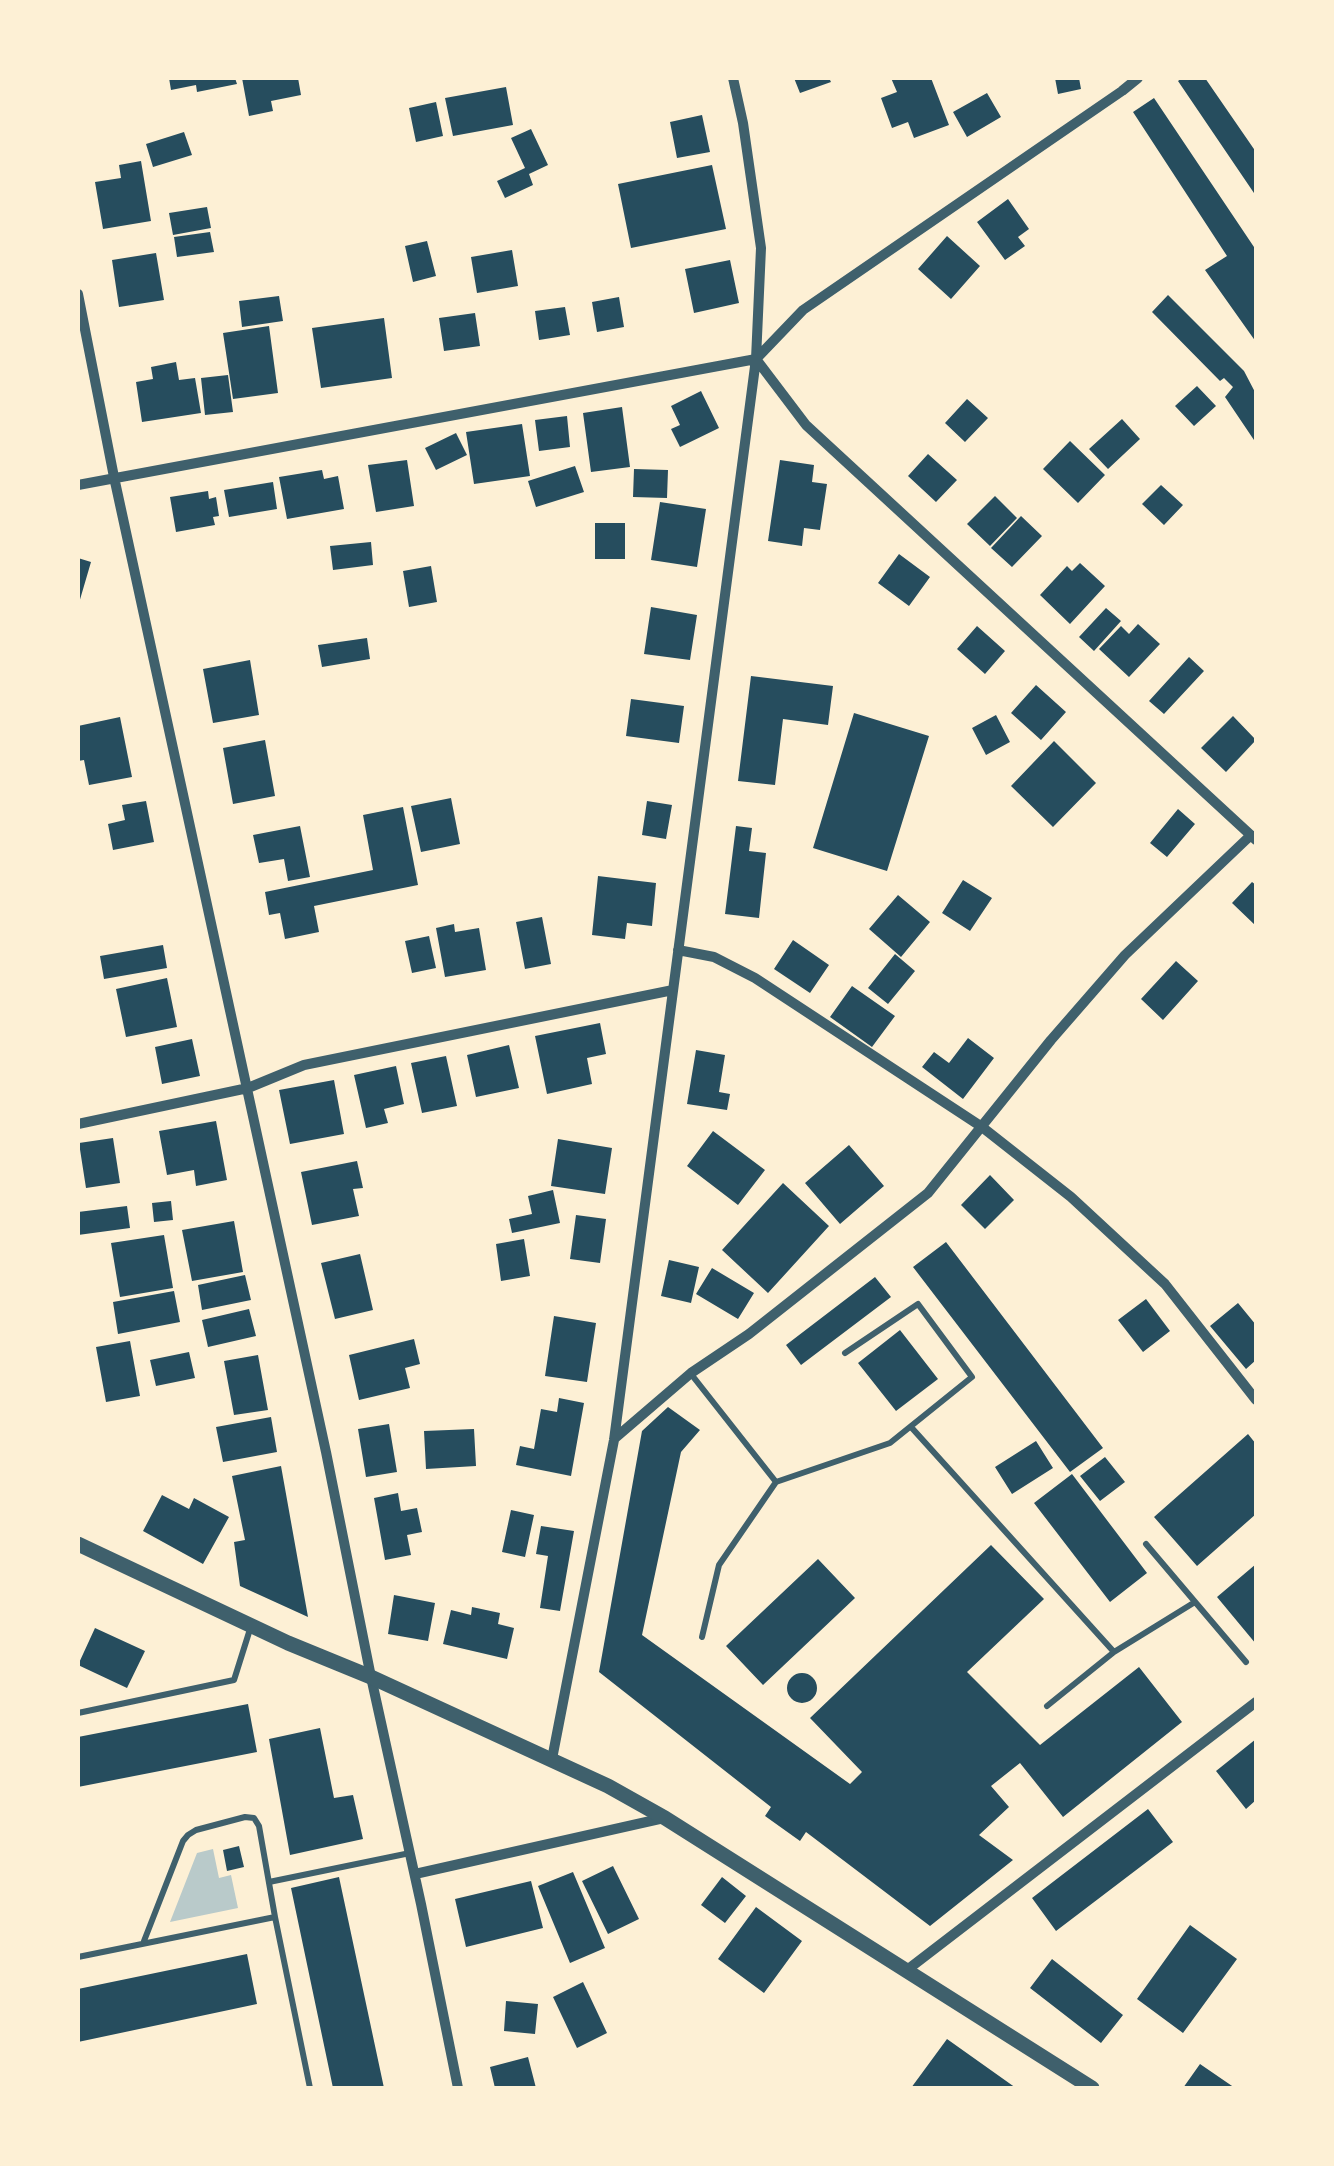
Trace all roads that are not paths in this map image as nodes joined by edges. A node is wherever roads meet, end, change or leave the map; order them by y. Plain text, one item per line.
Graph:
1 (733, 78) edge
2 (1138, 78) edge
3 (78, 294) edge
4 (756, 360) junction
5 (114, 477) junction
6 (78, 485) edge
7 (1254, 838) edge
8 (678, 950) junction
9 (673, 990) junction
10 (248, 1088) junction
11 (78, 1124) edge
12 (982, 1126) junction
13 (844, 1353) dead end
14 (690, 1373) junction
15 (1256, 1400) edge
16 (911, 1426) junction
17 (614, 1440) junction
18 (776, 1482) junction
19 (78, 1544) edge
20 (1146, 1544) dead end
21 (1194, 1602) junction
22 (251, 1625) junction
23 (702, 1637) dead end
24 (1114, 1652) junction
25 (1246, 1662) dead end
26 (370, 1677) junction
27 (1256, 1702) edge
28 (1047, 1706) dead end
29 (78, 1714) edge
30 (552, 1759) junction
31 (665, 1818) junction
32 (410, 1853) junction
33 (415, 1874) junction
34 (269, 1882) junction
35 (276, 1917) junction
36 (144, 1942) junction
37 (78, 1957) edge
38 (907, 1970) junction
39 (310, 2088) edge
40 (458, 2088) edge
41 (1092, 2088) edge

1 - 4 street
2 - 4 street
3 - 5 street
4 - 5 street
4 - 7 street
4 - 8 street
5 - 6 street
5 - 10 street
7 - 12 street
8 - 9 street
8 - 12 street
9 - 10 street
9 - 17 street
10 - 11 street
10 - 26 street
12 - 14 street
12 - 15 street
13 - 16 lane
14 - 17 street
14 - 18 lane
16 - 18 lane
16 - 24 lane
17 - 30 street
18 - 23 lane
19 - 22 street
20 - 21 lane
21 - 24 lane
21 - 25 lane
22 - 26 street
22 - 29 lane
24 - 28 lane
26 - 30 street
26 - 32 street
27 - 38 street
30 - 31 street
31 - 33 street
31 - 38 street
32 - 33 street
32 - 34 lane
33 - 40 street
34 - 35 lane
34 - 36 lane
35 - 36 lane
35 - 39 lane
36 - 37 lane
38 - 41 street

